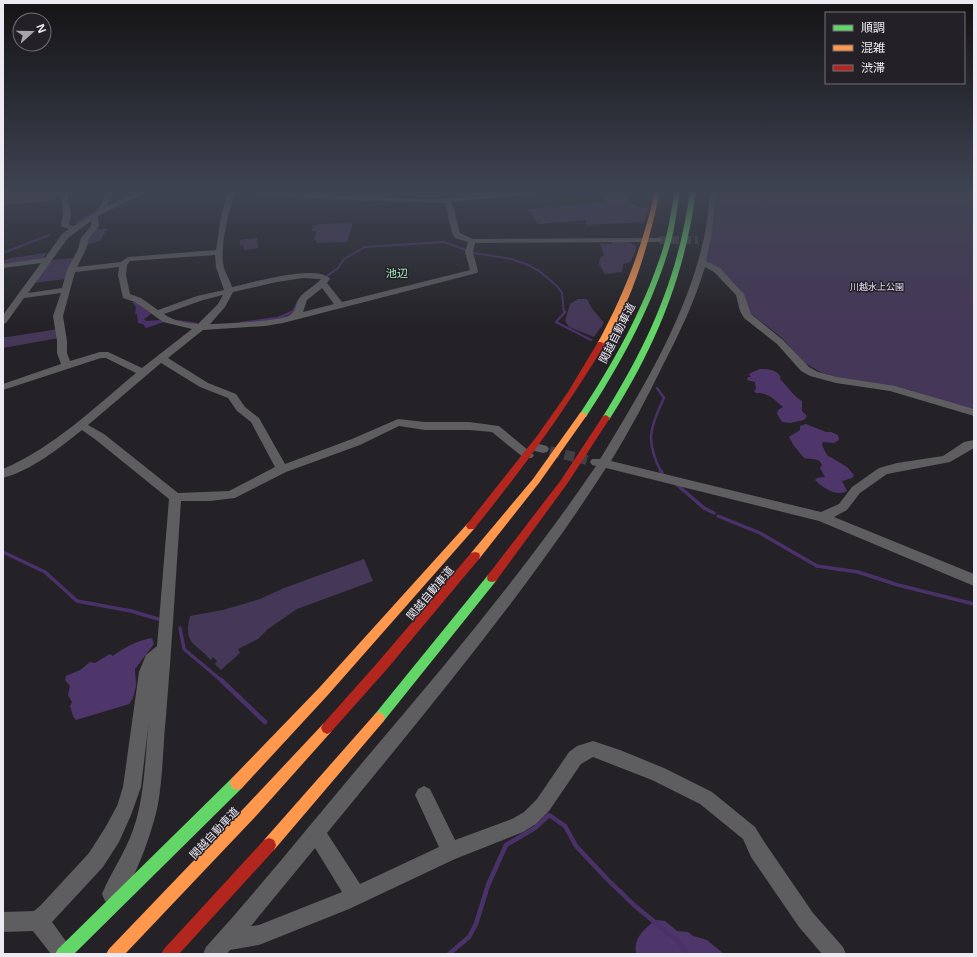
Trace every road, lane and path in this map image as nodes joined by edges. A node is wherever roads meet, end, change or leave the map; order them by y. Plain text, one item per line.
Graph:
1 (66, 236) edge
2 (87, 236) edge
3 (222, 236) edge
4 (458, 236) edge
5 (649, 236) edge
6 (670, 236) edge
7 (686, 236) edge
8 (705, 236) edge
9 (648, 240) junction
10 (659, 240) tunnel mouth
11 (472, 241) junction
12 (220, 252) junction
13 (46, 260) junction
14 (703, 263) junction
15 (123, 264) junction
16 (3, 266) edge
17 (71, 270) junction
18 (323, 283) junction
19 (66, 290) junction
20 (229, 291) junction
21 (22, 296) junction
22 (339, 305) junction
23 (156, 314) junction
24 (293, 317) junction
25 (3, 321) edge
26 (200, 327) junction
27 (161, 358) junction
28 (66, 365) junction
29 (143, 372) junction
30 (3, 387) edge
31 (974, 413) edge
32 (82, 425) junction
33 (974, 444) edge
34 (535, 450) junction
35 (600, 463) junction
36 (282, 469) junction
37 (3, 474) edge
38 (175, 497) junction
39 (822, 517) junction
40 (974, 580) edge
41 (164, 649) junction
42 (424, 795) dead end
43 (316, 832) junction
44 (451, 851) junction
45 (356, 896) junction
46 (3, 922) edge
47 (96, 922) junction
48 (41, 925) junction
49 (219, 947) edge
50 (63, 954) edge
51 (114, 954) edge
52 (169, 954) edge
53 (836, 954) edge

1 - 13 street
2 - 17 street
3 - 12 street
4 - 11 street
5 - 9 main road
6 - 51 main road, 関越自動車道
7 - 52 main road
8 - 14 street
9 - 10 street
9 - 11 street
9 - 34 main road
11 - 22 street
12 - 15 street
12 - 20 street
13 - 16 street
13 - 21 street
14 - 31 street
14 - 35 street
15 - 17 street
15 - 23 street
17 - 19 street
18 - 20 street
18 - 22 street
18 - 24 street
19 - 21 street
19 - 28 street
20 - 23 street
20 - 26 street
21 - 25 street
22 - 24 street
23 - 26 street
24 - 26 street
26 - 27 street
27 - 29 street
27 - 36 street
28 - 29 street
28 - 30 street
29 - 32 street
32 - 37 street
32 - 38 street
33 - 39 street
34 - 36 street
34 - 47 main road
35 - 39 street
35 - 43 street
36 - 38 street
38 - 41 street
39 - 40 street
41 - 47 street
41 - 48 street
42 - 44 street
43 - 45 street
43 - 49 street
44 - 45 street
44 - 53 street
45 - 49 street
46 - 48 street
47 - 50 main road
48 - 50 street

